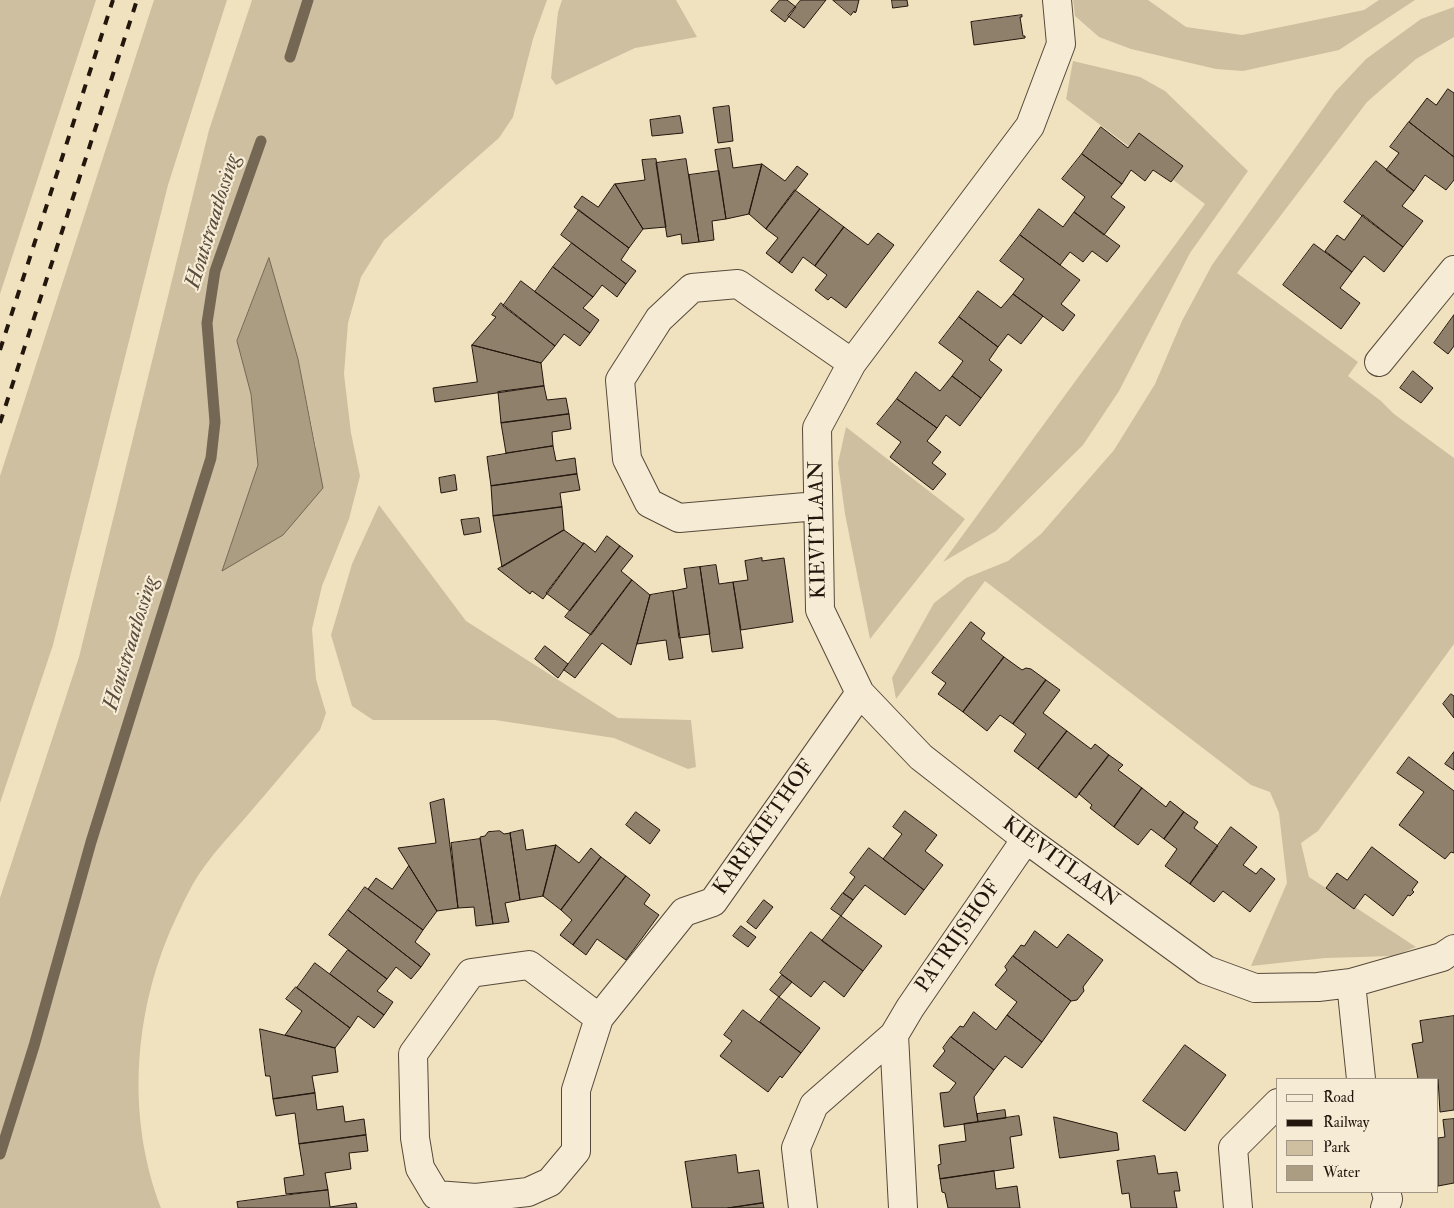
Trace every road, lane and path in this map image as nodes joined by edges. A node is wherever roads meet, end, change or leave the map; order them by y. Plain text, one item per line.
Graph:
1 (1056, 0) edge
2 (1454, 270) edge
3 (1379, 362) dead end
4 (852, 363) junction
5 (818, 506) junction
6 (860, 693) junction
7 (1026, 839) junction
8 (1454, 949) edge
9 (1351, 983) junction
10 (599, 1018) junction
11 (894, 1035) junction
12 (1361, 1078) edge
13 (1276, 1105) edge
14 (1386, 1193) edge
15 (803, 1208) edge
16 (903, 1208) edge
17 (1238, 1208) edge
18 (1385, 1208) edge

1 - 4 street, KIEVITLAAN
2 - 3 street
4 - 5 street, KIEVITLAAN
4 - 5 street
5 - 6 street, KIEVITLAAN
6 - 7 street, KIEVITLAAN
6 - 10 street, KAREKIETHOF
7 - 9 street, KIEVITLAAN
7 - 11 street, PATRIJSHOF
8 - 9 street, KIEVITLAAN
9 - 12 street
10 - 10 street, KAREKIETHOF
11 - 15 street, PATRIJSHOF
11 - 16 street
13 - 17 street
14 - 18 street

